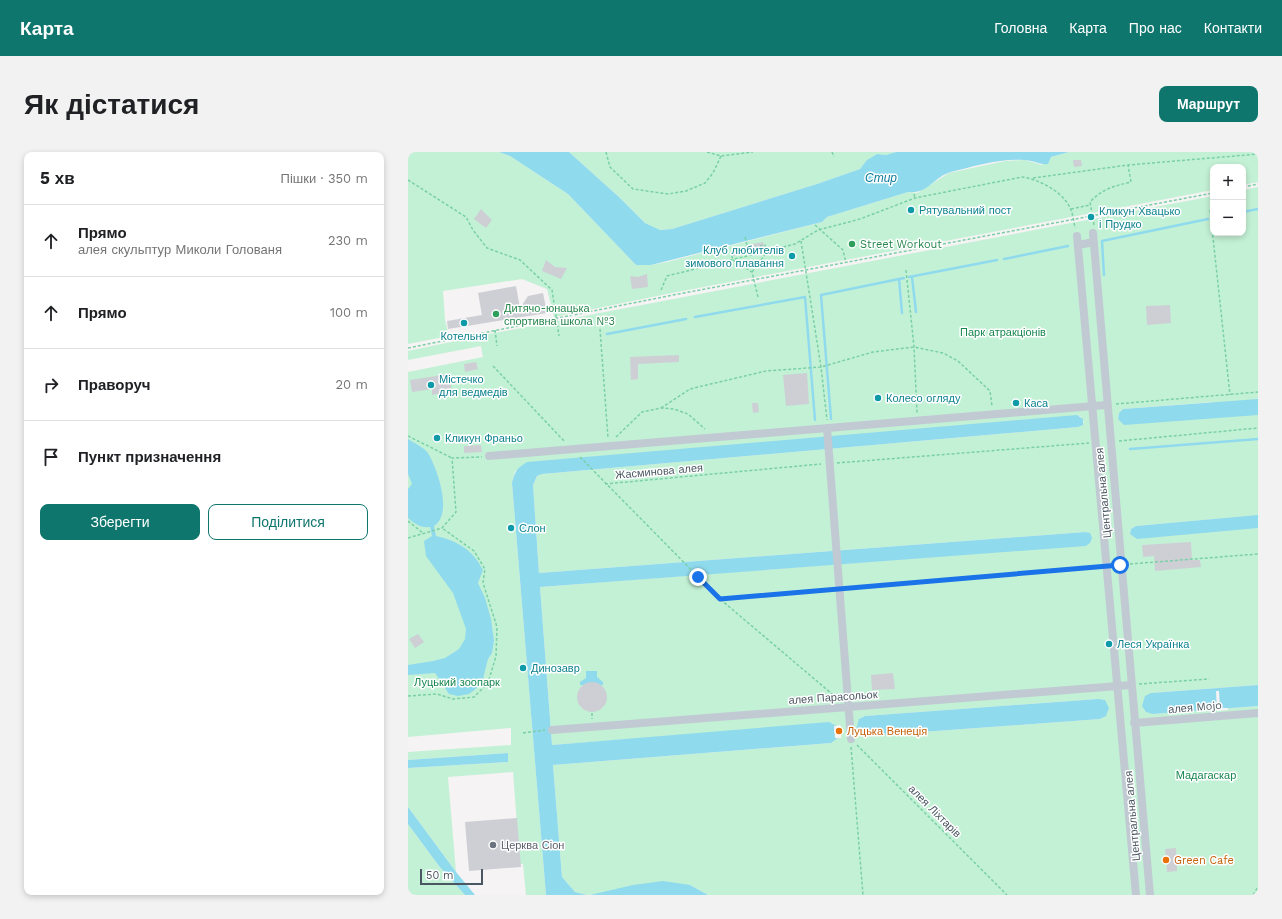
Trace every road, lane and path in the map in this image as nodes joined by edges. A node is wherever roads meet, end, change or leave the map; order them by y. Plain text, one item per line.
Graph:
1 (606, 152) edge
2 (707, 152) edge
3 (753, 152) edge
4 (832, 152) edge
5 (1258, 154) edge
6 (721, 156) junction
7 (834, 157) dead end
8 (1128, 165) junction
9 (1033, 178) junction
10 (408, 180) edge
11 (1258, 184) edge
12 (1246, 186) edge
13 (914, 194) dead end
14 (1210, 194) edge
15 (915, 198) junction
16 (1090, 205) junction
17 (1071, 209) junction
18 (1092, 216) junction
19 (1073, 219) junction
20 (814, 225) dead end
21 (1093, 229) joint
22 (818, 230) junction
23 (1076, 232) joint
24 (1213, 236) edge
25 (745, 237) dead end
26 (801, 240) junction
27 (1094, 242) junction
28 (1078, 245) junction
29 (748, 249) junction
30 (767, 252) junction
31 (733, 260) junction
32 (846, 263) junction
33 (806, 270) junction
34 (906, 270) dead end
35 (752, 272) junction
36 (754, 280) junction
37 (661, 290) dead end
38 (758, 297) dead end
39 (557, 319) junction
40 (600, 329) dead end
41 (495, 330) junction
42 (559, 336) dead end
43 (497, 346) dead end
44 (914, 347) junction
45 (408, 348) edge
46 (493, 366) dead end
47 (821, 367) junction
48 (1258, 392) edge
49 (1230, 394) junction
50 (1106, 405) junction
51 (1091, 406) junction
52 (661, 408) junction
53 (992, 414) junction
54 (917, 420) junction
55 (827, 428) junction
56 (1258, 428) edge
57 (408, 436) edge
58 (714, 437) junction
59 (1110, 441) junction
60 (1094, 443) junction
61 (608, 446) junction
62 (572, 449) junction
63 (489, 456) joint
64 (452, 458) junction
65 (830, 464) junction
66 (605, 484) junction
67 (408, 521) edge
68 (442, 528) junction
69 (423, 533) junction
70 (408, 538) edge
71 (1258, 554) edge
72 (1120, 565) junction
73 (1106, 566) junction
74 (839, 589) junction
75 (720, 599) junction
76 (1209, 679) dead end
77 (1131, 685) junction
78 (1117, 686) junction
79 (408, 696) edge
80 (847, 707) junction
81 (1258, 713) edge
82 (1134, 723) junction
83 (552, 730) joint
84 (523, 733) dead end
85 (851, 739) junction
86 (1148, 872) junction
87 (1134, 873) junction
88 (1258, 887) edge
89 (863, 895) edge
90 (1007, 895) edge
91 (1136, 895) edge
92 (1150, 895) edge
93 (1253, 895) edge

1 - 6 path
2 - 6 path
3 - 6 path
4 - 7 path
5 - 8 path
8 - 9 path
8 - 16 path
9 - 15 path
9 - 17 path
10 - 39 path
11 - 12 path
13 - 15 path
14 - 18 path
15 - 22 path
16 - 17 path
16 - 18 path
17 - 19 path
18 - 19 path
18 - 21 path
19 - 23 path
19 - 32 path
20 - 22 path
21 - 27 street, Центральна алея
22 - 26 path
22 - 32 path
23 - 28 street, Центральна алея
24 - 49 path
25 - 29 path
26 - 30 path
26 - 33 path
27 - 28 street
27 - 50 street, Центральна алея
28 - 51 street, Центральна алея
29 - 30 path
29 - 31 path
30 - 31 path
30 - 35 path
31 - 35 path
31 - 37 path
32 - 33 path
33 - 36 path
33 - 47 path
34 - 44 path
35 - 36 path
36 - 38 path
36 - 39 path
39 - 41 path
39 - 42 path
40 - 61 path
41 - 43 path
41 - 45 path
44 - 47 path
44 - 53 path
44 - 54 path
46 - 62 path
47 - 52 path
47 - 55 path
48 - 49 path
49 - 50 path
50 - 51 street
50 - 59 street, Центральна алея
51 - 53 street
51 - 60 street, Центральна алея
52 - 58 path
52 - 61 path
53 - 54 street
54 - 55 street
55 - 58 street
55 - 65 street
56 - 59 path
57 - 64 path
58 - 61 street
59 - 60 street
59 - 72 street, Центральна алея
60 - 65 path, Жасминова алея
60 - 73 street, Центральна алея
61 - 62 street
62 - 63 street
62 - 66 path
63 - 64 path
64 - 68 path
65 - 66 path, Жасминова алея
65 - 74 street
66 - 75 path
67 - 69 path
68 - 69 path
68 - 79 path
69 - 70 path
71 - 72 path
72 - 73 street
72 - 77 street, Центральна алея
73 - 74 path
73 - 78 street, Центральна алея
74 - 75 path
74 - 80 street
75 - 80 path
76 - 77 path
77 - 78 street, алея Парасольок
77 - 82 street, Центральна алея
78 - 80 street, алея Парасольок
78 - 87 street, Центральна алея
80 - 83 street, алея Парасольок
80 - 85 street
81 - 82 street, алея Mojo
82 - 86 street, Центральна алея
83 - 84 path
85 - 89 path
85 - 90 path, алея Ліхтарів
86 - 87 street
86 - 92 street, Центральна алея
87 - 91 street, Центральна алея
88 - 93 path

